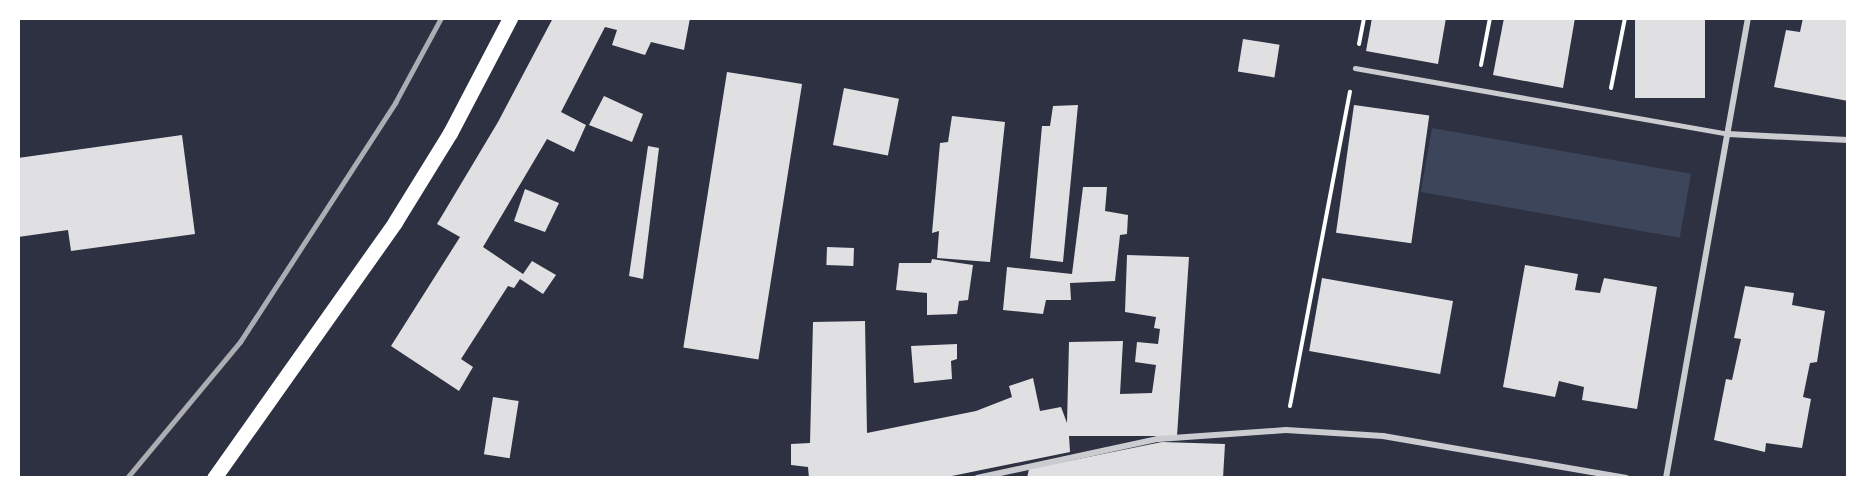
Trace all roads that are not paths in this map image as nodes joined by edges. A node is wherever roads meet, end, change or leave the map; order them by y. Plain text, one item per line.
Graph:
1 (510, 18) edge
2 (1748, 18) edge
3 (1355, 68) road end
4 (1728, 134) junction
5 (1848, 140) edge
6 (214, 478) edge
7 (976, 478) edge
8 (1626, 478) edge
9 (1666, 478) edge

1 - 6 main road
2 - 4 street
3 - 4 lane
4 - 5 street
4 - 9 street
7 - 8 street

